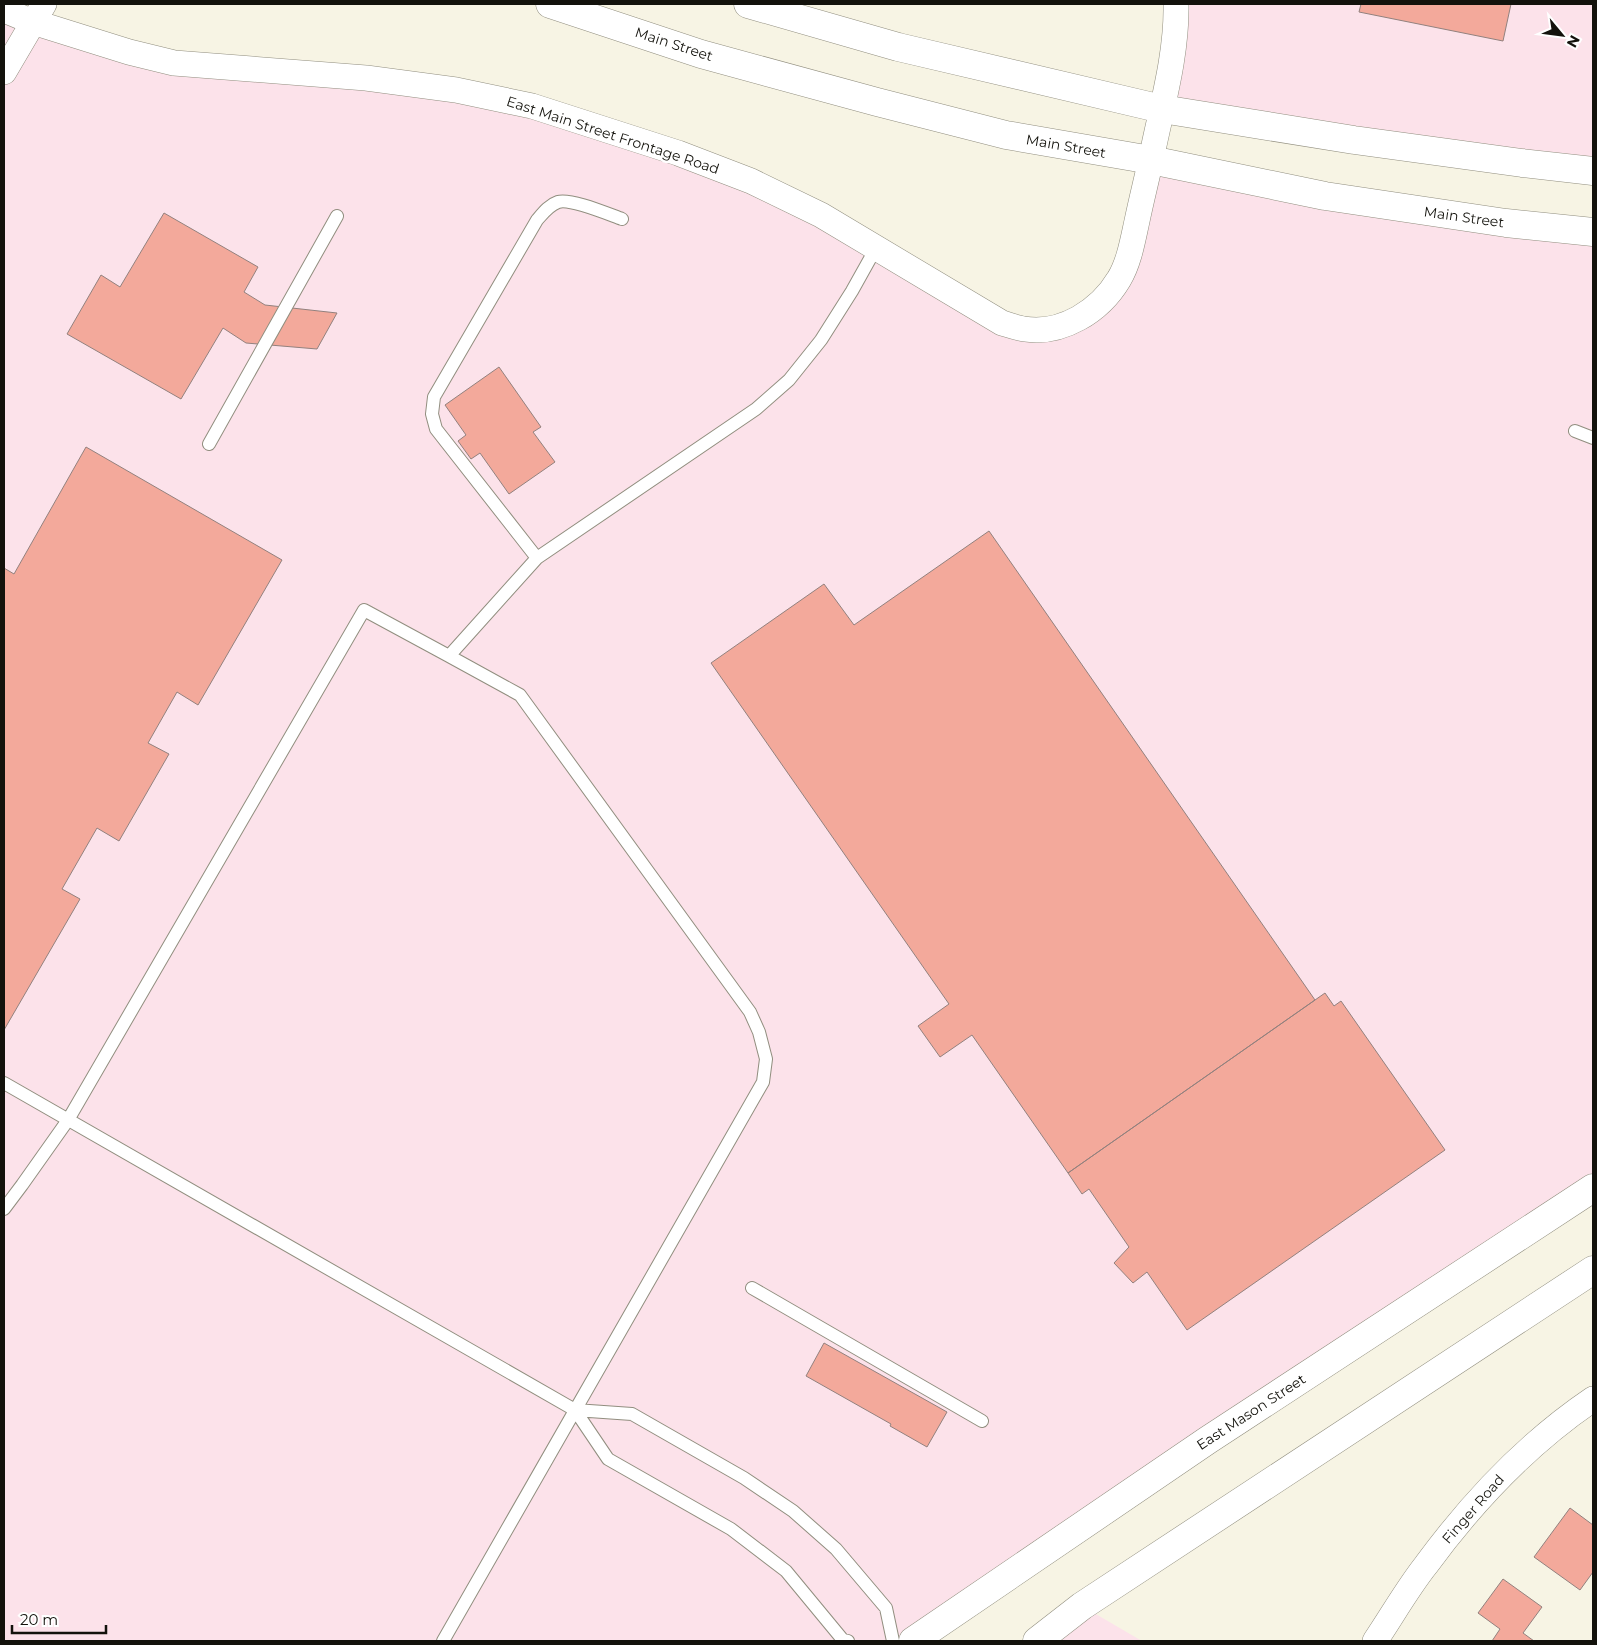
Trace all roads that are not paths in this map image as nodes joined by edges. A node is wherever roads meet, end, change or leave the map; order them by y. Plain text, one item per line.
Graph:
1 (550, 4) edge
2 (748, 4) edge
3 (1176, 4) edge
4 (4, 10) edge
5 (38, 13) edge
6 (4, 72) edge
7 (1162, 109) junction
8 (1151, 160) junction
9 (1593, 170) edge
10 (337, 216) dead end
11 (622, 219) dead end
12 (1593, 232) edge
13 (876, 248) junction
14 (1575, 431) dead end
15 (1593, 438) edge
16 (209, 444) dead end
17 (537, 558) junction
18 (449, 656) junction
19 (4, 1083) edge
20 (68, 1120) junction
21 (1593, 1188) edge
22 (4, 1209) edge
23 (1593, 1270) edge
24 (752, 1288) dead end
25 (1593, 1398) edge
26 (575, 1410) junction
27 (982, 1421) dead end
28 (444, 1641) edge
29 (848, 1641) edge
30 (893, 1641) edge
31 (912, 1641) edge
32 (1037, 1641) edge
33 (1375, 1641) edge

1 - 8 main road, Main Street
2 - 7 main road
3 - 7 street, East Main Street Frontage Road
4 - 5 street, East Main Street Frontage Road
5 - 6 street
5 - 13 street, East Main Street Frontage Road
7 - 8 street, East Main Street Frontage Road
7 - 9 main road
8 - 12 main road, Main Street
8 - 13 street, East Main Street Frontage Road
10 - 16 lane
11 - 17 lane
13 - 17 lane
14 - 15 lane
17 - 18 lane
18 - 20 lane
18 - 26 lane
19 - 20 lane
20 - 22 lane
20 - 26 lane
21 - 31 main road, East Mason Street
23 - 32 main road
24 - 27 lane
25 - 33 street, Finger Road
26 - 28 lane
26 - 29 lane
26 - 30 lane

